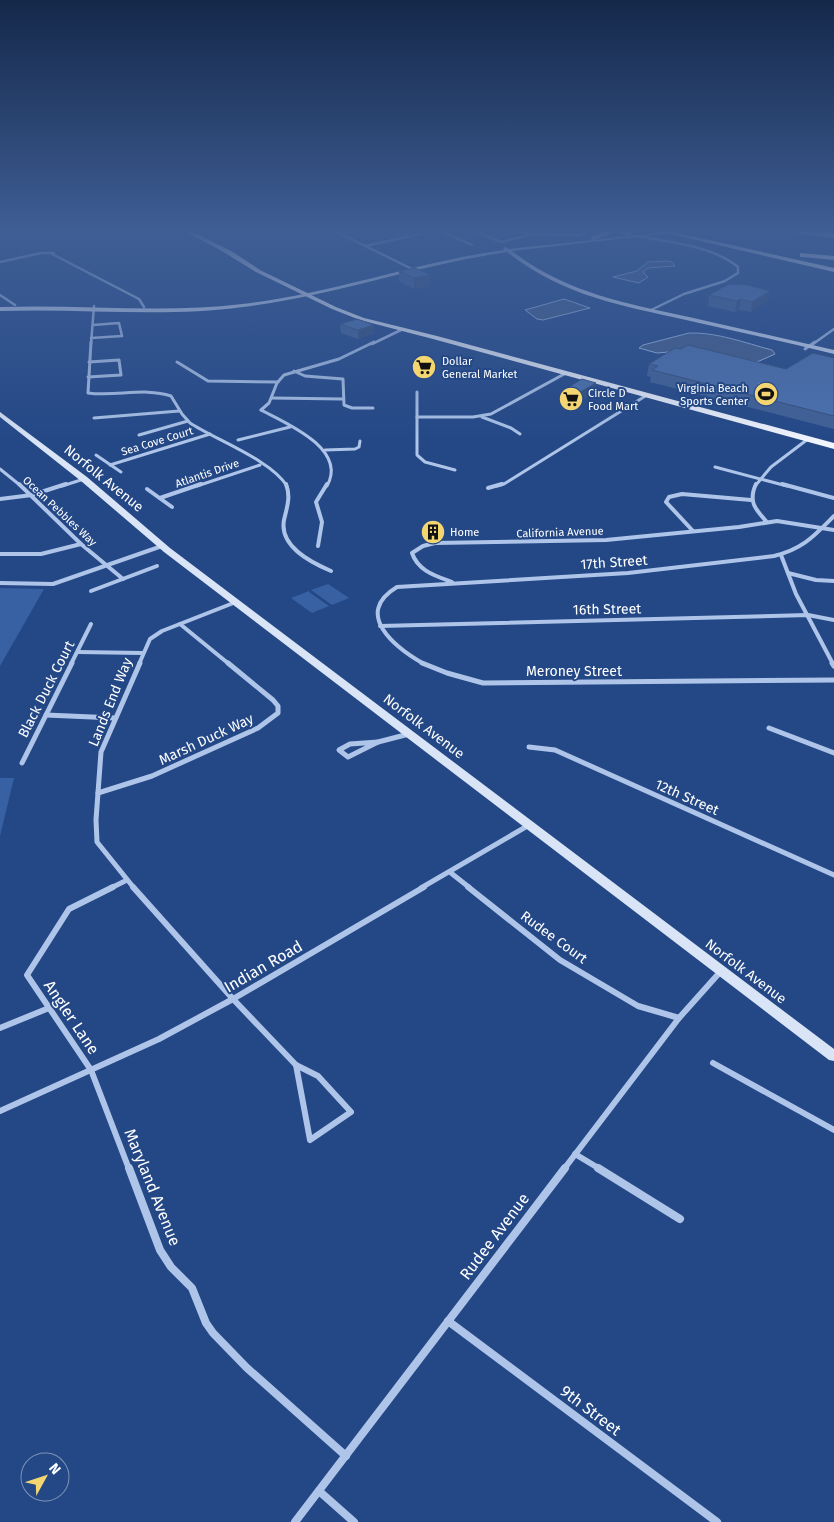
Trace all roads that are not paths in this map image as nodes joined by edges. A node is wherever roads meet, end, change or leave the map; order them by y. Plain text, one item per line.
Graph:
1 (9, 301) edge
2 (140, 301) edge
3 (270, 301) edge
4 (330, 301) edge
5 (612, 301) edge
6 (670, 301) edge
7 (15, 305) junction
8 (144, 307) junction
9 (0, 308) edge
10 (94, 308) junction
11 (196, 308) junction
12 (651, 310) junction
13 (93, 325) junction
14 (403, 329) junction
15 (834, 329) edge
16 (91, 338) junction
17 (807, 348) junction
18 (834, 352) edge
19 (89, 362) junction
20 (177, 362) dead end
21 (294, 371) junction
22 (566, 373) junction
23 (88, 377) junction
24 (278, 382) junction
25 (417, 392) dead end
26 (647, 395) junction
27 (272, 398) junction
28 (343, 400) junction
29 (373, 408) dead end
30 (180, 410) junction
31 (0, 414) edge
32 (417, 417) junction
33 (481, 417) junction
34 (94, 418) dead end
35 (188, 421) junction
36 (291, 427) junction
37 (139, 434) dead end
38 (210, 434) junction
39 (520, 434) dead end
40 (808, 439) junction
41 (238, 440) dead end
42 (360, 441) dead end
43 (834, 446) edge
44 (325, 450) junction
45 (96, 455) dead end
46 (260, 464) junction
47 (110, 465) junction
48 (715, 467) dead end
49 (0, 469) edge
50 (455, 470) dead end
51 (121, 472) dead end
52 (84, 479) junction
53 (758, 479) junction
54 (488, 488) dead end
55 (146, 489) dead end
56 (32, 495) junction
57 (160, 498) junction
58 (834, 498) edge
59 (0, 499) edge
60 (751, 500) junction
61 (172, 506) dead end
62 (834, 516) edge
63 (766, 521) junction
64 (823, 527) junction
65 (834, 530) edge
66 (693, 531) junction
67 (81, 544) junction
68 (162, 546) junction
69 (318, 546) dead end
70 (0, 554) edge
71 (781, 555) junction
72 (108, 565) junction
73 (157, 566) dead end
74 (330, 571) dead end
75 (788, 573) junction
76 (123, 579) junction
77 (834, 581) edge
78 (0, 583) edge
79 (455, 584) junction
80 (91, 591) dead end
81 (236, 602) junction
82 (808, 615) junction
83 (834, 620) edge
84 (91, 624) dead end
85 (180, 624) junction
86 (380, 626) junction
87 (78, 652) junction
88 (142, 653) junction
89 (834, 666) edge
90 (834, 680) edge
91 (46, 715) junction
92 (115, 718) junction
93 (769, 728) dead end
94 (410, 733) junction
95 (378, 742) junction
96 (529, 747) dead end
97 (834, 753) edge
98 (22, 763) dead end
99 (98, 792) junction
100 (530, 825) junction
101 (451, 873) junction
102 (834, 875) edge
103 (127, 880) junction
104 (721, 971) junction
105 (233, 999) junction
106 (49, 1008) junction
107 (679, 1018) junction
108 (0, 1028) edge
109 (834, 1056) edge
110 (713, 1063) dead end
111 (296, 1065) junction
112 (91, 1070) junction
113 (0, 1110) edge
114 (834, 1130) edge
115 (575, 1154) junction
116 (680, 1219) dead end
117 (448, 1321) junction
118 (346, 1456) junction
119 (319, 1491) junction
120 (295, 1522) edge
121 (354, 1522) edge
122 (717, 1522) edge

1 - 7 street
2 - 8 street
3 - 11 main road
4 - 14 main road
5 - 12 main road
6 - 12 street
7 - 9 main road
7 - 10 main road
8 - 10 main road
8 - 11 main road
9 - 10 main road
10 - 11 main road
10 - 13 street
12 - 17 main road
13 - 16 street
13 - 16 street
14 - 21 street
14 - 22 main road
15 - 17 street
16 - 19 street
17 - 18 main road
19 - 23 street
19 - 23 street
20 - 24 street
21 - 24 street
21 - 28 street
22 - 26 main road
22 - 33 street
23 - 30 street, Atlantis Drive
24 - 27 street
25 - 32 street
26 - 40 main road
26 - 54 street
27 - 28 street
27 - 36 street
28 - 29 street
30 - 34 street
30 - 35 street, Atlantis Drive
31 - 52 main road, Norfolk Avenue
32 - 33 street
32 - 50 street
33 - 39 street
35 - 37 street
35 - 38 street, Atlantis Drive
36 - 41 street
36 - 44 street
38 - 46 street, Atlantis Drive
38 - 47 street, Sea Cove Court
40 - 43 main road
40 - 53 street
42 - 44 street
44 - 69 street
45 - 47 street
46 - 57 street, Atlantis Drive
46 - 74 street, Atlantis Drive
47 - 51 street
48 - 53 street
49 - 56 street, Ocean Pebbles Way
52 - 56 street
52 - 68 main road, Norfolk Avenue
53 - 58 street
53 - 60 street
55 - 57 street, Atlantis Drive
56 - 59 street
56 - 67 street, Ocean Pebbles Way
57 - 61 street, Atlantis Drive
60 - 63 street
60 - 66 street
62 - 64 street, 17th Street
63 - 64 street, California Avenue
63 - 66 street, California Avenue
64 - 65 street, California Avenue
64 - 71 street, 17th Street
66 - 79 street, California Avenue
67 - 70 street
67 - 72 street, Ocean Pebbles Way
68 - 72 street
68 - 81 main road, Norfolk Avenue
71 - 75 street
71 - 79 street, 17th Street
72 - 76 street, Ocean Pebbles Way
72 - 78 street
73 - 76 street
75 - 77 street
75 - 82 street
76 - 80 street
79 - 86 street, 17th Street
81 - 85 street, Lands End Way
81 - 94 main road, Norfolk Avenue
82 - 83 street, 16th Street
82 - 86 street, 16th Street
82 - 89 street
84 - 87 street, Black Duck Court
85 - 88 street, Lands End Way
85 - 99 street, Marsh Duck Way
86 - 90 street, Meroney Street
87 - 88 street
87 - 91 street, Black Duck Court
88 - 92 street, Lands End Way
91 - 92 street
91 - 98 street, Black Duck Court
92 - 99 street, Lands End Way
93 - 97 street
94 - 95 street
94 - 100 main road, Norfolk Avenue
95 - 95 street
96 - 102 street, 12th Street
99 - 103 street, Lands End Way
100 - 101 street, Indian Road
100 - 104 main road, Norfolk Avenue
101 - 105 street, Indian Road
101 - 107 street, Rudee Court
103 - 105 street, Lands End Way
103 - 106 street, Angler Lane
104 - 107 street, Rudee Avenue
104 - 109 main road, Norfolk Avenue
105 - 111 street, Lands End Way
105 - 112 street, Indian Road
106 - 108 street
106 - 112 street, Angler Lane
107 - 115 street, Rudee Avenue
110 - 114 street
111 - 111 street
112 - 113 street, Indian Road
112 - 118 street, Maryland Avenue
115 - 116 street
115 - 117 street, Rudee Avenue
117 - 118 street, Rudee Avenue
117 - 122 street, 9th Street
118 - 119 street, Rudee Avenue
119 - 120 street, Rudee Avenue
119 - 121 street

